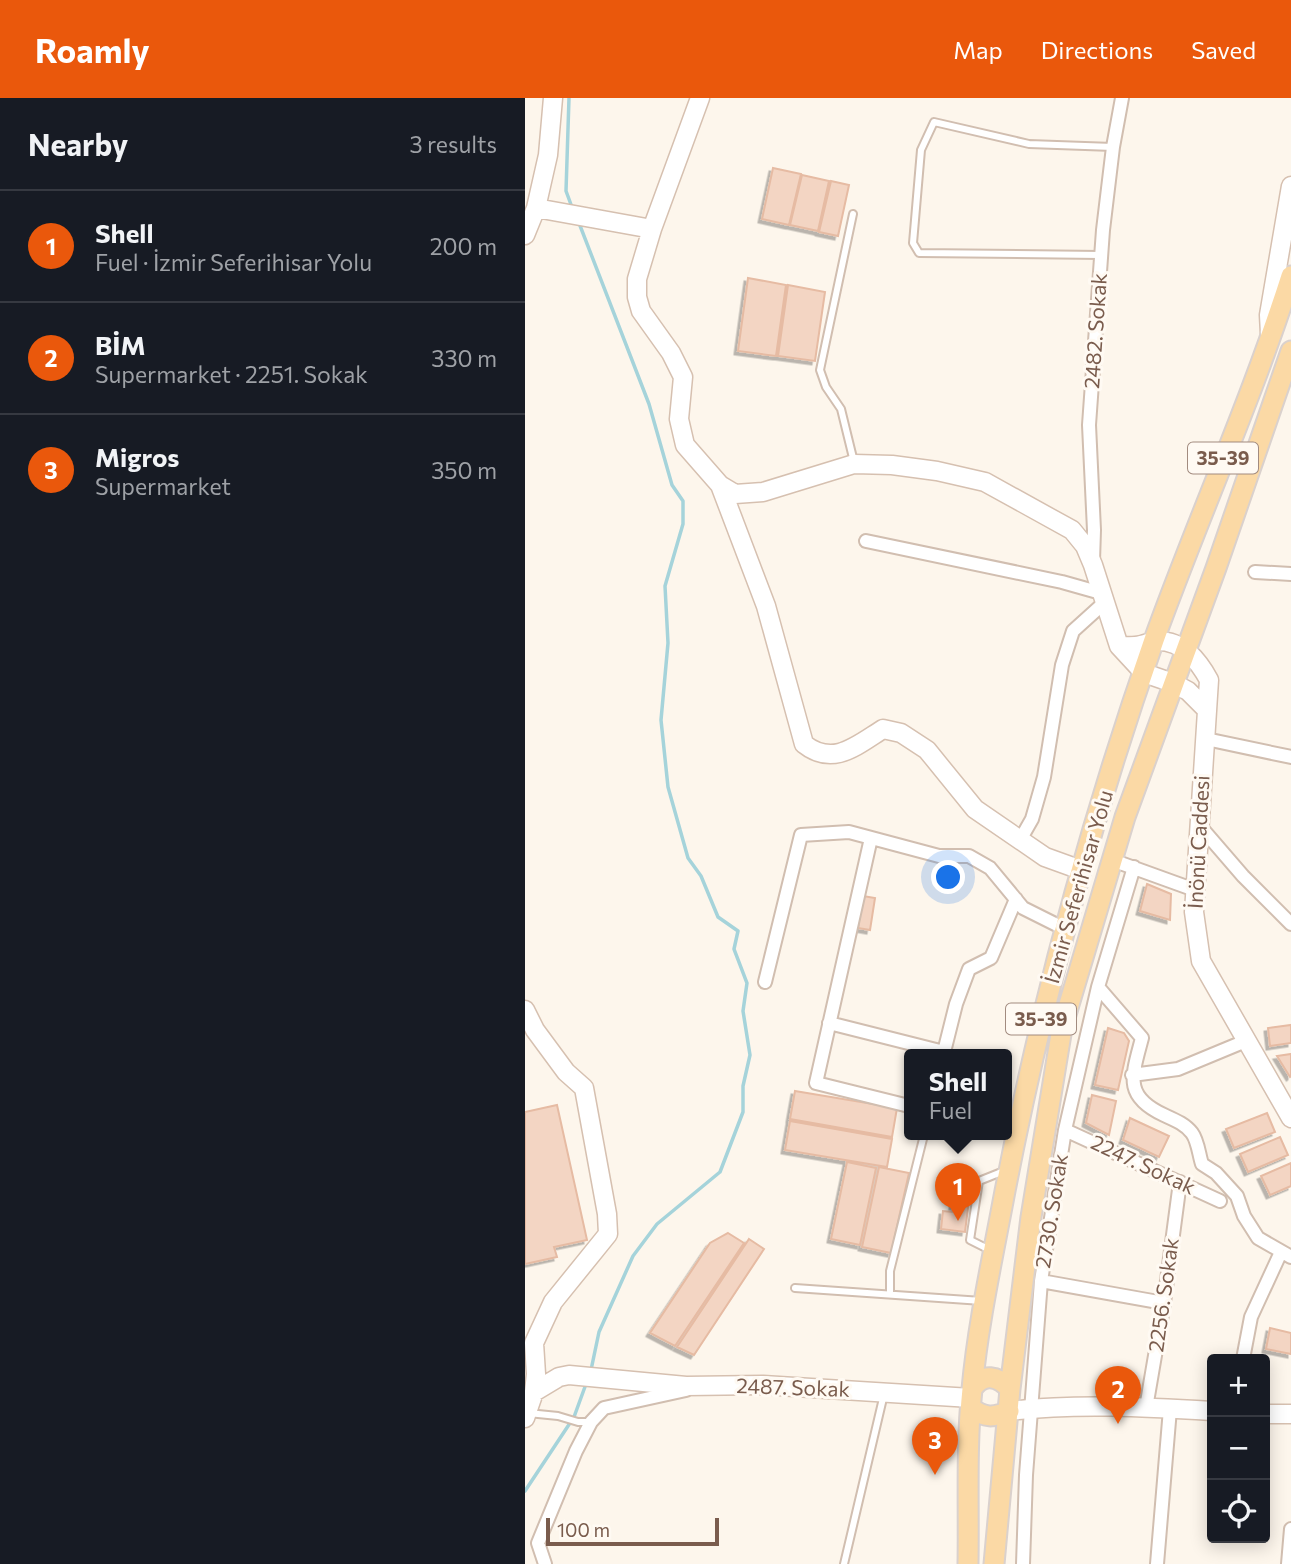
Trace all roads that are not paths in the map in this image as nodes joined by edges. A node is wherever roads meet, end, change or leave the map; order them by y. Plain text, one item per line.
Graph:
1 (700, 98) edge
2 (1122, 98) edge
3 (549, 103) edge
4 (1113, 148) junction
5 (1291, 186) edge
6 (536, 208) junction
7 (853, 214) dead end
8 (652, 229) junction
9 (525, 235) edge
10 (1101, 255) junction
11 (1291, 276) edge
12 (1271, 339) junction
13 (1291, 351) edge
14 (854, 464) junction
15 (720, 485) junction
16 (866, 541) dead end
17 (1093, 565) junction
18 (1255, 572) dead end
19 (1291, 574) edge
20 (1102, 598) junction
21 (1154, 641) junction
22 (1119, 646) junction
23 (1186, 650) junction
24 (1144, 673) junction
25 (1173, 683) junction
26 (1207, 710) junction
27 (1206, 739) junction
28 (1291, 757) edge
29 (1199, 825) junction
30 (870, 838) junction
31 (1020, 840) junction
32 (1112, 860) junction
33 (1134, 867) junction
34 (1081, 870) junction
35 (1195, 890) junction
36 (1016, 899) junction
37 (1291, 924) edge
38 (1065, 929) junction
39 (765, 982) dead end
40 (1098, 987) junction
41 (525, 1010) edge
42 (829, 1023) junction
43 (1248, 1040) junction
44 (925, 1049) edge
45 (945, 1049) edge
46 (1132, 1075) junction
47 (904, 1105) edge
48 (1291, 1118) edge
49 (1065, 1130) junction
50 (923, 1140) edge
51 (1009, 1169) junction
52 (1180, 1182) junction
53 (1220, 1201) dead end
54 (993, 1252) junction
55 (1286, 1254) edge
56 (1041, 1281) junction
57 (795, 1287) dead end
58 (890, 1294) junction
59 (985, 1301) junction
60 (1164, 1303) junction
61 (1244, 1354) edge
62 (703, 1385) junction
63 (1010, 1389) junction
64 (534, 1392) junction
65 (884, 1393) junction
66 (971, 1398) junction
67 (1146, 1408) junction
68 (1031, 1409) junction
69 (1170, 1409) junction
70 (1009, 1411) junction
71 (1207, 1411) edge
72 (1270, 1414) edge
73 (1291, 1414) edge
74 (526, 1415) edge
75 (591, 1422) junction
76 (1291, 1529) edge
77 (545, 1564) edge
78 (844, 1564) edge
79 (968, 1564) edge
80 (994, 1564) edge
81 (1023, 1564) edge
82 (1157, 1564) edge
83 (1287, 1564) edge

1 - 8 street
2 - 4 street, 2482. Sokak
3 - 6 street
4 - 10 street, 2482. Sokak
4 - 10 lane
5 - 12 street
6 - 8 street
6 - 9 street
7 - 14 lane
8 - 15 street
10 - 17 street, 2482. Sokak
11 - 12 main road, İzmir Seferihisar Yolu / 35-39
12 - 21 main road, İzmir Seferihisar Yolu / 35-39
13 - 23 main road, İzmir Seferihisar Yolu / 35-39
14 - 15 street
14 - 17 street
15 - 31 street
16 - 20 street
17 - 20 street
18 - 19 street
20 - 22 street
20 - 31 street
21 - 22 street
21 - 23 street
21 - 24 main road, İzmir Seferihisar Yolu / 35-39
22 - 24 street
23 - 25 main road, İzmir Seferihisar Yolu / 35-39
23 - 26 street, İnönü Caddesi
24 - 25 street
24 - 34 main road, İzmir Seferihisar Yolu / 35-39
25 - 26 street
25 - 32 main road, İzmir Seferihisar Yolu / 35-39
26 - 27 street, İnönü Caddesi
27 - 28 street
27 - 29 street, İnönü Caddesi
29 - 35 street, İnönü Caddesi
29 - 37 street
30 - 36 street
30 - 39 street
30 - 42 street
31 - 34 street
32 - 33 street
32 - 63 main road, İzmir Seferihisar Yolu / 35-39
33 - 35 street
33 - 40 street, 2730. Sokak
34 - 38 main road, İzmir Seferihisar Yolu / 35-39
35 - 43 street, İnönü Caddesi
36 - 38 street
36 - 45 street
38 - 51 main road, İzmir Seferihisar Yolu / 35-39
40 - 46 street
40 - 49 street, 2730. Sokak
41 - 64 street
42 - 44 street
42 - 47 street
43 - 46 street
43 - 48 street, İnönü Caddesi
46 - 55 street
49 - 52 street, 2247. Sokak
49 - 56 street, 2730. Sokak
50 - 58 lane
51 - 54 main road, İzmir Seferihisar Yolu / 35-39
51 - 54 lane
52 - 53 street, 2247. Sokak
52 - 60 street, 2256. Sokak
54 - 59 main road, İzmir Seferihisar Yolu / 35-39
55 - 61 street
56 - 60 street
56 - 68 street, 2730. Sokak
57 - 58 lane
58 - 59 lane
59 - 66 main road, İzmir Seferihisar Yolu / 35-39
60 - 67 street, 2256. Sokak
62 - 64 street, 2487. Sokak
62 - 65 street, 2487. Sokak
62 - 75 street
63 - 66 main road
63 - 68 street
63 - 70 main road, İzmir Seferihisar Yolu / 35-39
64 - 74 street
65 - 66 street, 2487. Sokak
65 - 78 lane
66 - 70 main road
66 - 79 main road, İzmir Seferihisar Yolu / 35-39
67 - 68 street
67 - 69 street
68 - 70 street
68 - 81 street, 2730. Sokak
69 - 71 street
69 - 82 street
70 - 80 main road, İzmir Seferihisar Yolu / 35-39
72 - 73 street
74 - 75 lane
75 - 77 street
76 - 83 street

